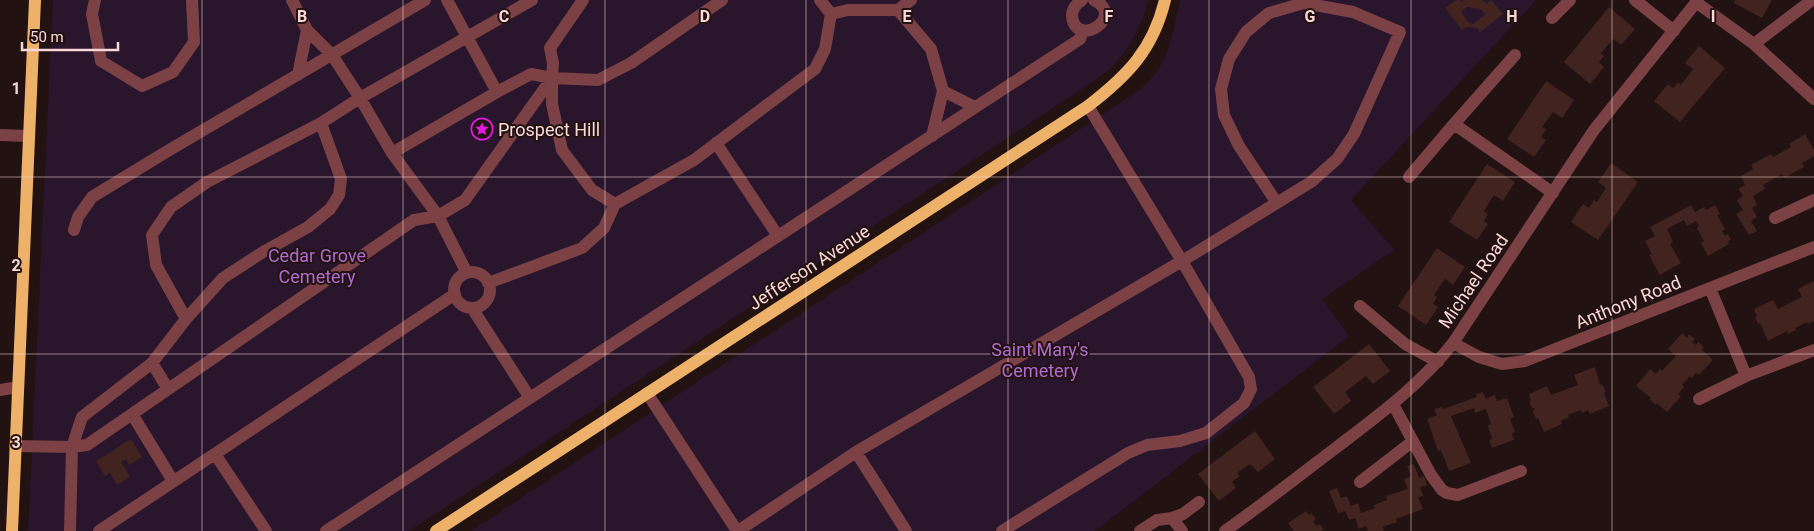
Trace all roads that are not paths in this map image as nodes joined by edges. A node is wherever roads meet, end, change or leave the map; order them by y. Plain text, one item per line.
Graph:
1 (35, 0) edge
2 (95, 0) edge
3 (192, 0) edge
4 (292, 0) edge
5 (425, 0) edge
6 (447, 0) edge
7 (532, 0) edge
8 (583, 0) edge
9 (722, 0) edge
10 (820, 0) edge
11 (911, 0) edge
12 (1165, 0) edge
13 (1570, 0) edge
14 (1635, 0) edge
15 (1812, 0) edge
16 (1078, 1) edge
17 (1098, 1) edge
18 (1697, 1) edge
19 (898, 10) junction
20 (831, 14) junction
21 (1552, 18) dead end
22 (307, 30) junction
23 (1082, 30) junction
24 (1674, 31) junction
25 (468, 36) junction
26 (1754, 44) junction
27 (332, 55) junction
28 (1515, 55) dead end
29 (298, 75) junction
30 (552, 78) junction
31 (943, 91) junction
32 (497, 92) junction
33 (360, 98) junction
34 (1814, 99) edge
35 (1088, 106) junction
36 (975, 107) junction
37 (321, 123) junction
38 (1454, 124) junction
39 (0, 135) edge
40 (29, 136) junction
41 (932, 136) junction
42 (716, 143) junction
43 (392, 153) junction
44 (1409, 176) dead end
45 (1553, 193) junction
46 (1814, 200) edge
47 (615, 204) junction
48 (1277, 204) junction
49 (438, 216) junction
50 (1775, 218) dead end
51 (74, 230) dead end
52 (778, 236) junction
53 (1814, 247) edge
54 (1182, 261) junction
55 (467, 273) junction
56 (488, 282) junction
57 (1710, 288) junction
58 (455, 294) junction
59 (1360, 306) dead end
60 (472, 308) junction
61 (186, 319) junction
62 (1453, 343) junction
63 (1814, 350) edge
64 (1438, 362) junction
65 (152, 363) junction
66 (1746, 376) junction
67 (18, 387) junction
68 (168, 389) junction
69 (0, 390) edge
70 (647, 393) junction
71 (530, 398) junction
72 (1699, 399) dead end
73 (1393, 404) junction
74 (132, 414) junction
75 (1413, 441) junction
76 (15, 446) junction
77 (72, 446) junction
78 (856, 452) junction
79 (215, 454) junction
80 (1521, 471) dead end
81 (173, 482) junction
82 (1360, 482) dead end
83 (1199, 502) dead end
84 (1172, 518) junction
85 (12, 531) edge
86 (70, 531) edge
87 (99, 531) edge
88 (266, 531) edge
89 (326, 531) edge
90 (436, 531) edge
91 (738, 531) edge
92 (906, 531) edge
93 (1002, 531) edge
94 (1140, 531) edge
95 (1182, 531) edge
96 (1225, 531) edge

1 - 40 main road
2 - 3 street
4 - 22 street
5 - 27 street
6 - 25 street
7 - 25 street
8 - 30 street
9 - 30 street
10 - 20 street
11 - 19 street
12 - 35 main road, Jefferson Avenue
13 - 21 street
14 - 24 street
15 - 26 street
16 - 23 street
17 - 23 street
18 - 24 street, Michael Road
18 - 26 street
19 - 20 street
19 - 31 street
20 - 42 street
22 - 27 street
22 - 29 street
23 - 36 street
24 - 45 street, Michael Road
25 - 32 street
25 - 33 street
26 - 34 street
27 - 29 street
27 - 33 street
28 - 38 street
29 - 51 street
30 - 32 street
30 - 47 street
30 - 49 street
31 - 36 street
31 - 41 street
32 - 43 street
33 - 37 street
33 - 43 street
35 - 54 street
35 - 70 main road, Jefferson Avenue
36 - 41 street
37 - 61 street
37 - 61 street
38 - 44 street
38 - 45 street
39 - 40 street
40 - 67 main road
41 - 52 street
42 - 47 street
42 - 52 street
43 - 49 street
45 - 62 street, Michael Road
46 - 50 street
47 - 56 street
48 - 48 street
48 - 54 street
49 - 55 street
49 - 68 street
52 - 71 street
53 - 57 street, Anthony Road
54 - 78 street
54 - 93 street
55 - 56 street
55 - 58 street
56 - 60 street
57 - 62 street, Anthony Road
57 - 66 street
58 - 60 street
58 - 79 street
59 - 64 street
60 - 71 street
61 - 65 street
62 - 64 street, Michael Road
63 - 66 street
64 - 73 street, Michael Road
65 - 68 street
65 - 77 street
66 - 72 street
67 - 69 street
67 - 76 main road
68 - 74 street
70 - 90 main road, Jefferson Avenue
70 - 91 street
71 - 89 street
73 - 75 street
73 - 96 street, Michael Road
74 - 77 street
74 - 81 street
75 - 80 street
75 - 82 street
76 - 77 street
76 - 85 main road
77 - 86 street
78 - 91 street
78 - 92 street
79 - 81 street
79 - 88 street
81 - 87 street
83 - 84 street
84 - 94 street
84 - 95 street

